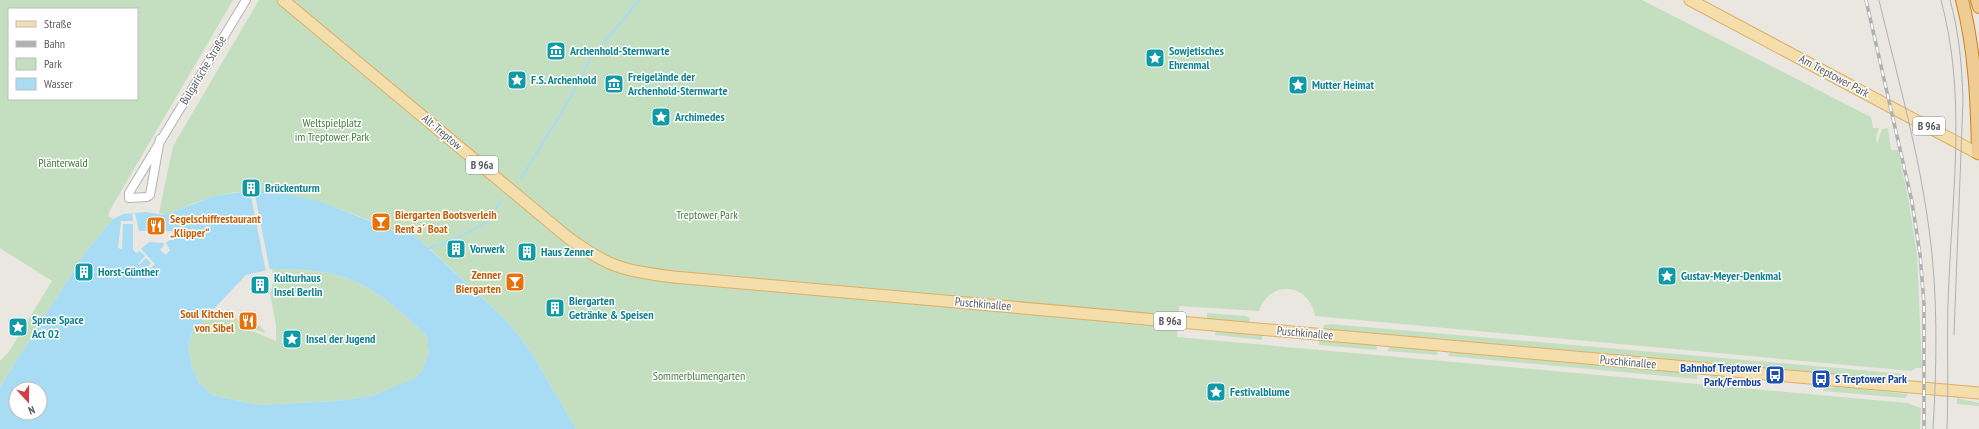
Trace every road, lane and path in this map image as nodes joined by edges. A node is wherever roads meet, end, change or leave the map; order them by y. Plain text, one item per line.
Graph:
1 (246, 0) edge
2 (1962, 0) edge
3 (1977, 0) edge
4 (283, 1) edge
5 (1692, 1) edge
6 (1979, 7) edge
7 (160, 139) junction
8 (1979, 155) edge
9 (643, 273) joint
10 (1967, 392) junction
11 (1979, 393) edge
12 (1979, 398) edge

1 - 7 street, Bulgarische Straße
2 - 8 highway
3 - 6 highway
4 - 9 main road, Alt-Treptow / B 96a
5 - 8 main road, Am Treptower Park / B 96a
7 - 7 street, Bulgarische Straße
9 - 10 main road, Puschkinallee / B 96a
10 - 11 main road, Puschkinallee
10 - 12 main road, Puschkinallee / B 96a

